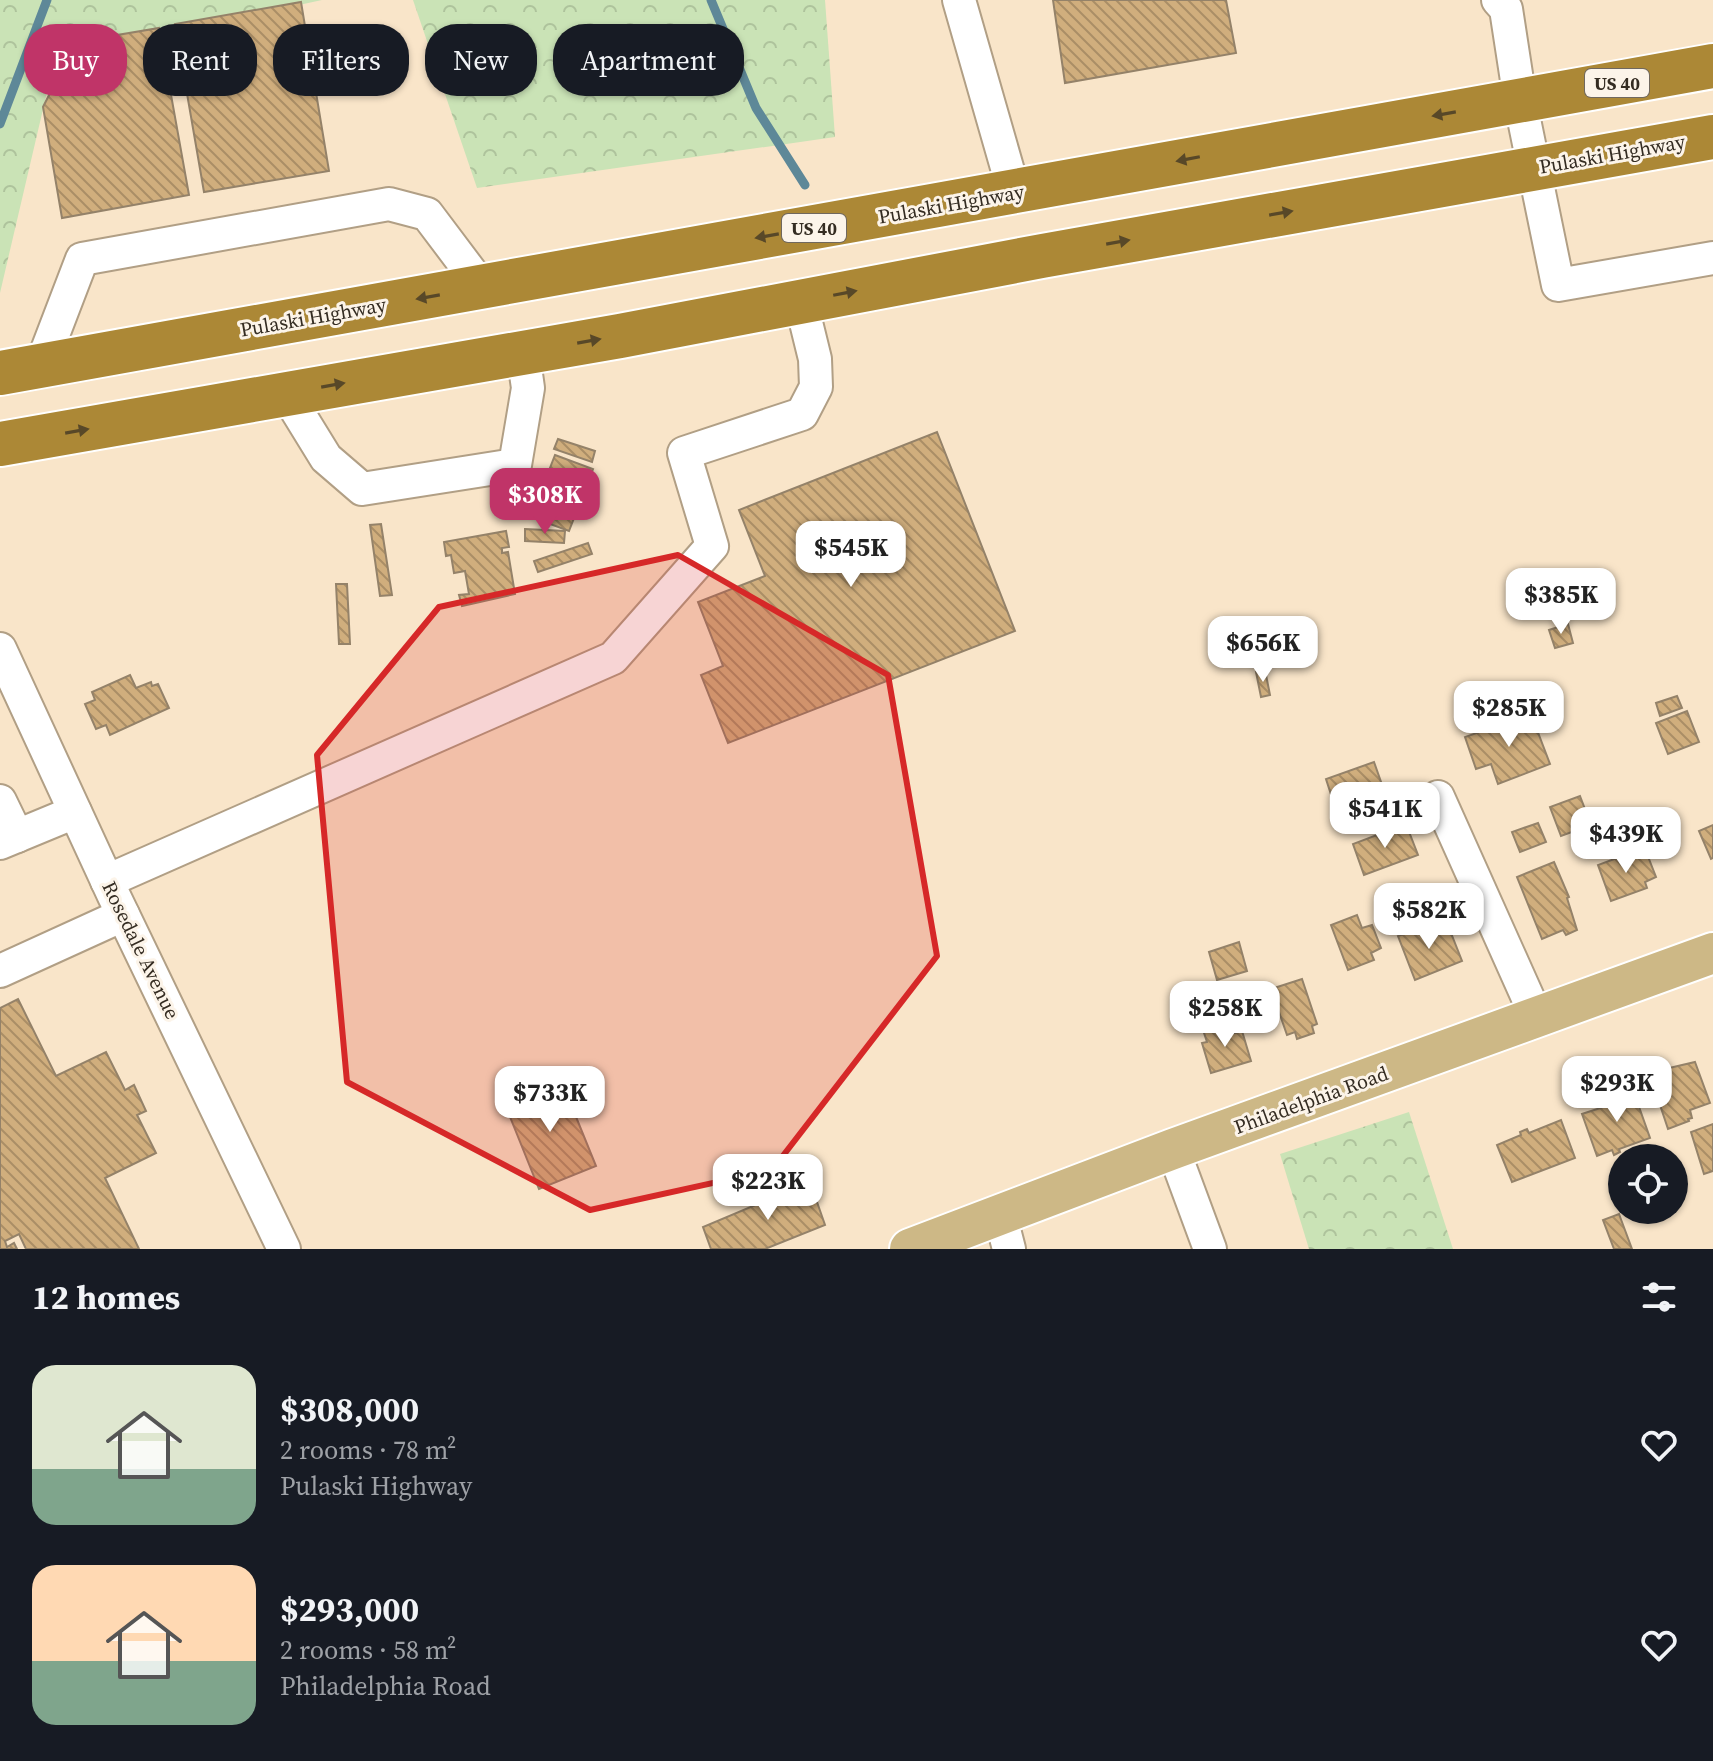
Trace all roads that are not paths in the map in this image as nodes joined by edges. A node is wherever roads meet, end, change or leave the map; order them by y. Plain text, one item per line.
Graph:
1 (959, 0) edge
2 (1498, 0) edge
3 (1713, 66) edge
4 (1520, 100) junction
5 (1713, 137) edge
6 (1533, 168) junction
7 (1014, 192) junction
8 (1713, 258) edge
9 (482, 287) junction
10 (801, 302) junction
11 (523, 353) junction
12 (21, 369) edge
13 (286, 393) junction
14 (0, 444) edge
15 (0, 649) edge
16 (1438, 797) dead end
17 (0, 801) edge
18 (75, 812) junction
19 (9, 840) edge
20 (107, 881) junction
21 (123, 915) junction
22 (1713, 953) edge
23 (0, 971) edge
24 (1537, 1018) junction
25 (1173, 1149) junction
26 (1004, 1232) edge
27 (284, 1249) edge
28 (910, 1249) edge
29 (1210, 1249) edge

1 - 7 street
2 - 4 street
3 - 4 highway, Pulaski Highway / US 40
4 - 6 street
4 -> 7 highway, Pulaski Highway / US 40
5 - 6 highway, Pulaski Highway
6 - 8 street
10 -> 6 highway, Pulaski Highway
7 -> 9 highway, Pulaski Highway / US 40
9 -> 12 highway, Pulaski Highway / US 40
9 - 12 street
11 -> 10 highway, Pulaski Highway
10 - 20 street
13 -> 11 highway, Pulaski Highway
11 - 13 street
14 -> 13 highway, Pulaski Highway
15 - 18 street, Rosedale Avenue
16 - 24 street
17 - 19 street
18 - 19 street
18 - 20 street, Rosedale Avenue
20 - 21 street, Rosedale Avenue
21 - 23 street
21 - 27 street, Rosedale Avenue
22 - 24 main road, Philadelphia Road
24 - 25 main road, Philadelphia Road
25 - 26 main road, Philadelphia Road
25 - 29 street
26 - 28 main road, Philadelphia Road

